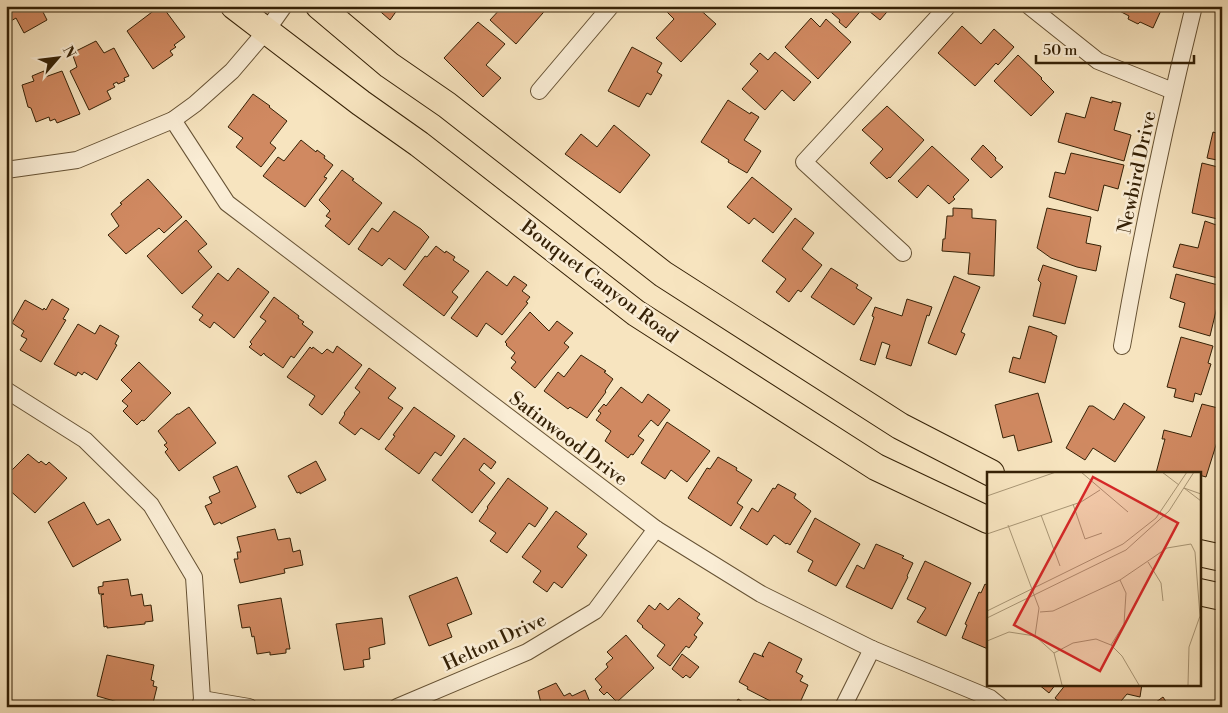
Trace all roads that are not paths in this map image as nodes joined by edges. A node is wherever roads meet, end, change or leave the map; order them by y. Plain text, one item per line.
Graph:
1 (234, 6) edge
2 (284, 6) edge
3 (319, 6) edge
4 (611, 6) edge
5 (948, 6) edge
6 (1029, 6) edge
7 (1194, 6) edge
8 (267, 30) junction
9 (539, 91) dead end
10 (1173, 91) junction
11 (173, 120) junction
12 (6, 170) edge
13 (903, 253) dead end
14 (1122, 346) dead end
15 (6, 390) edge
16 (989, 472) edge
17 (987, 520) edge
18 (656, 529) junction
19 (1200, 553) edge
20 (1222, 558) edge
21 (1200, 592) edge
22 (1222, 597) edge
23 (872, 649) junction
24 (201, 703) edge
25 (249, 707) edge
26 (397, 707) edge
27 (843, 707) edge
28 (1001, 707) edge

1 - 8 main road, Bouquet Canyon Road
2 - 8 street
3 - 16 main road
4 - 9 street
5 - 13 street
6 - 10 street
7 - 10 street, Newbird Drive
8 - 11 street
8 - 17 main road, Bouquet Canyon Road
10 - 14 street, Newbird Drive
11 - 12 street
11 - 18 street, Satinwood Drive
15 - 24 street
18 - 23 street, Satinwood Drive
18 - 26 street, Helton Drive
19 - 20 main road
21 - 22 main road
23 - 27 street
23 - 28 street, Satinwood Drive
24 - 25 street

